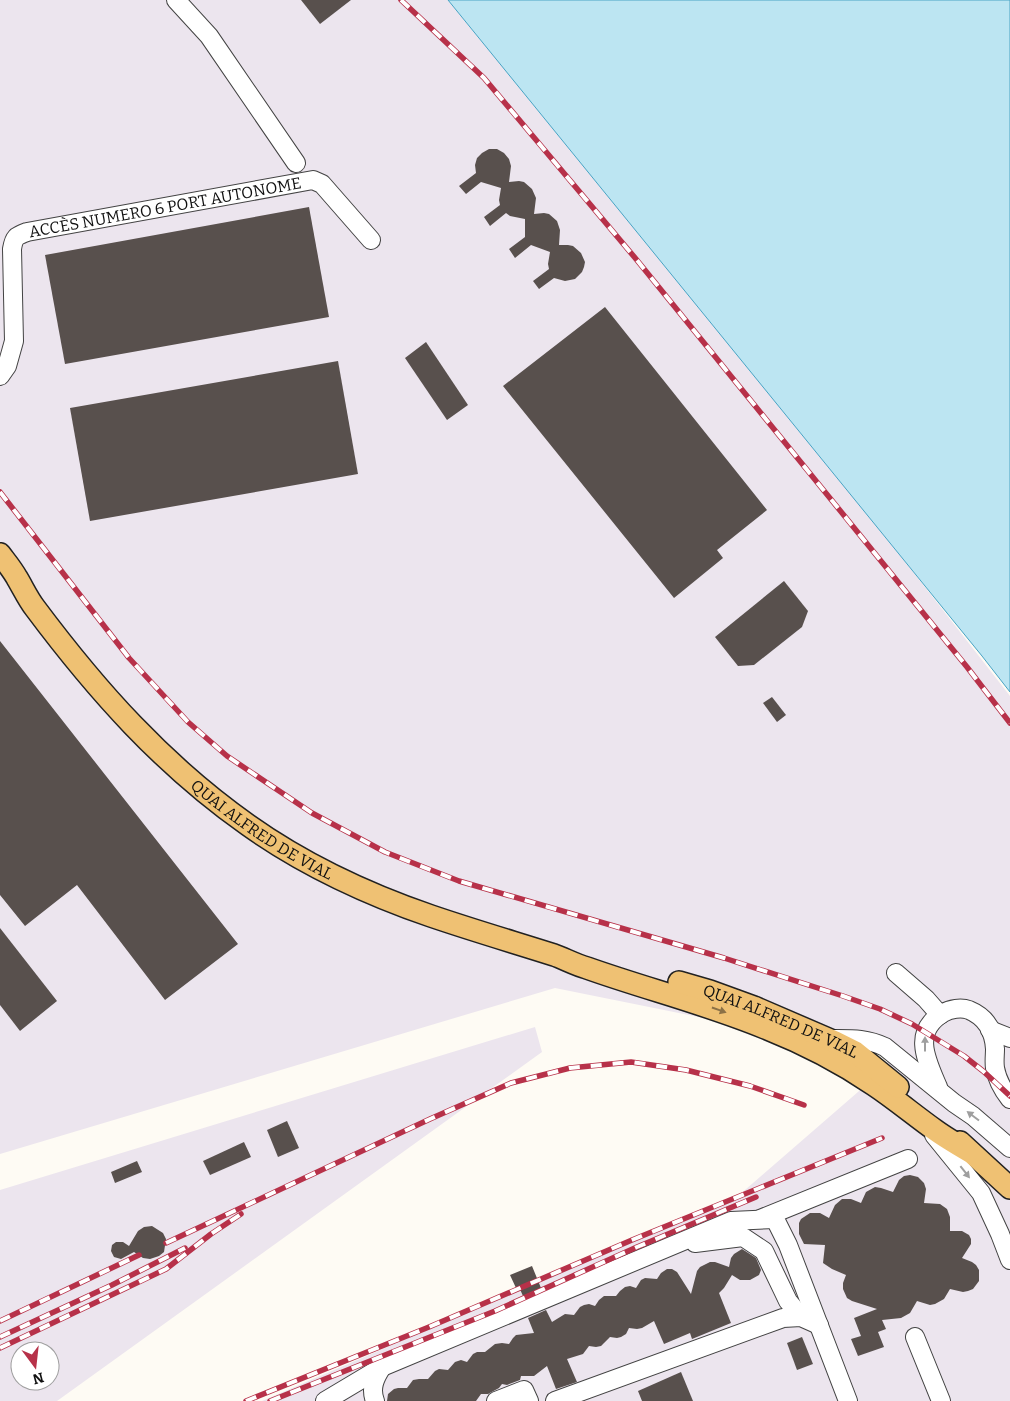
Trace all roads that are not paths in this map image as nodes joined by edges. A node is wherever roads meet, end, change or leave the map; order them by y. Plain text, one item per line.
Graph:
1 (176, 0) edge
2 (296, 163) dead end
3 (371, 240) dead end
4 (0, 375) edge
5 (0, 554) edge
6 (0, 572) edge
7 (32, 604) junction
8 (557, 956) junction
9 (896, 973) dead end
10 (940, 1015) junction
11 (990, 1030) junction
12 (1010, 1038) edge
13 (829, 1039) junction
14 (939, 1090) junction
15 (1010, 1099) edge
16 (923, 1121) junction
17 (1010, 1148) edge
18 (970, 1152) junction
19 (908, 1159) dead end
20 (1010, 1188) edge
21 (757, 1220) junction
22 (674, 1245) junction
23 (1010, 1260) edge
24 (801, 1317) junction
25 (819, 1325) junction
26 (915, 1337) dead end
27 (382, 1367) junction
28 (325, 1401) edge
29 (375, 1401) edge
30 (496, 1401) edge
31 (529, 1401) edge
32 (555, 1401) edge
33 (848, 1401) edge
34 (941, 1401) edge

1 - 2 lane
3 - 4 lane, ACCÈS NUMERO 6 PORT AUTONOME
5 - 7 main road, QUAI ALFRED DE VIAL
6 - 7 main road, QUAI ALFRED DE VIAL
7 - 8 main road, QUAI ALFRED DE VIAL
8 - 13 main road, QUAI ALFRED DE VIAL
8 -> 16 main road, QUAI ALFRED DE VIAL
9 - 10 lane
10 - 11 lane
14 -> 10 lane
11 - 12 lane
11 - 15 lane
13 - 14 lane
13 - 18 main road, QUAI ALFRED DE VIAL
17 -> 14 lane
16 - 18 main road, QUAI ALFRED DE VIAL
16 -> 23 lane
18 - 20 main road, QUAI ALFRED DE VIAL
19 - 21 lane
21 - 22 lane
21 - 25 lane
22 - 24 lane
22 - 27 lane
24 - 25 lane
24 - 32 lane
25 - 33 lane
26 - 34 lane
27 - 28 lane
27 - 29 lane
30 - 31 lane

